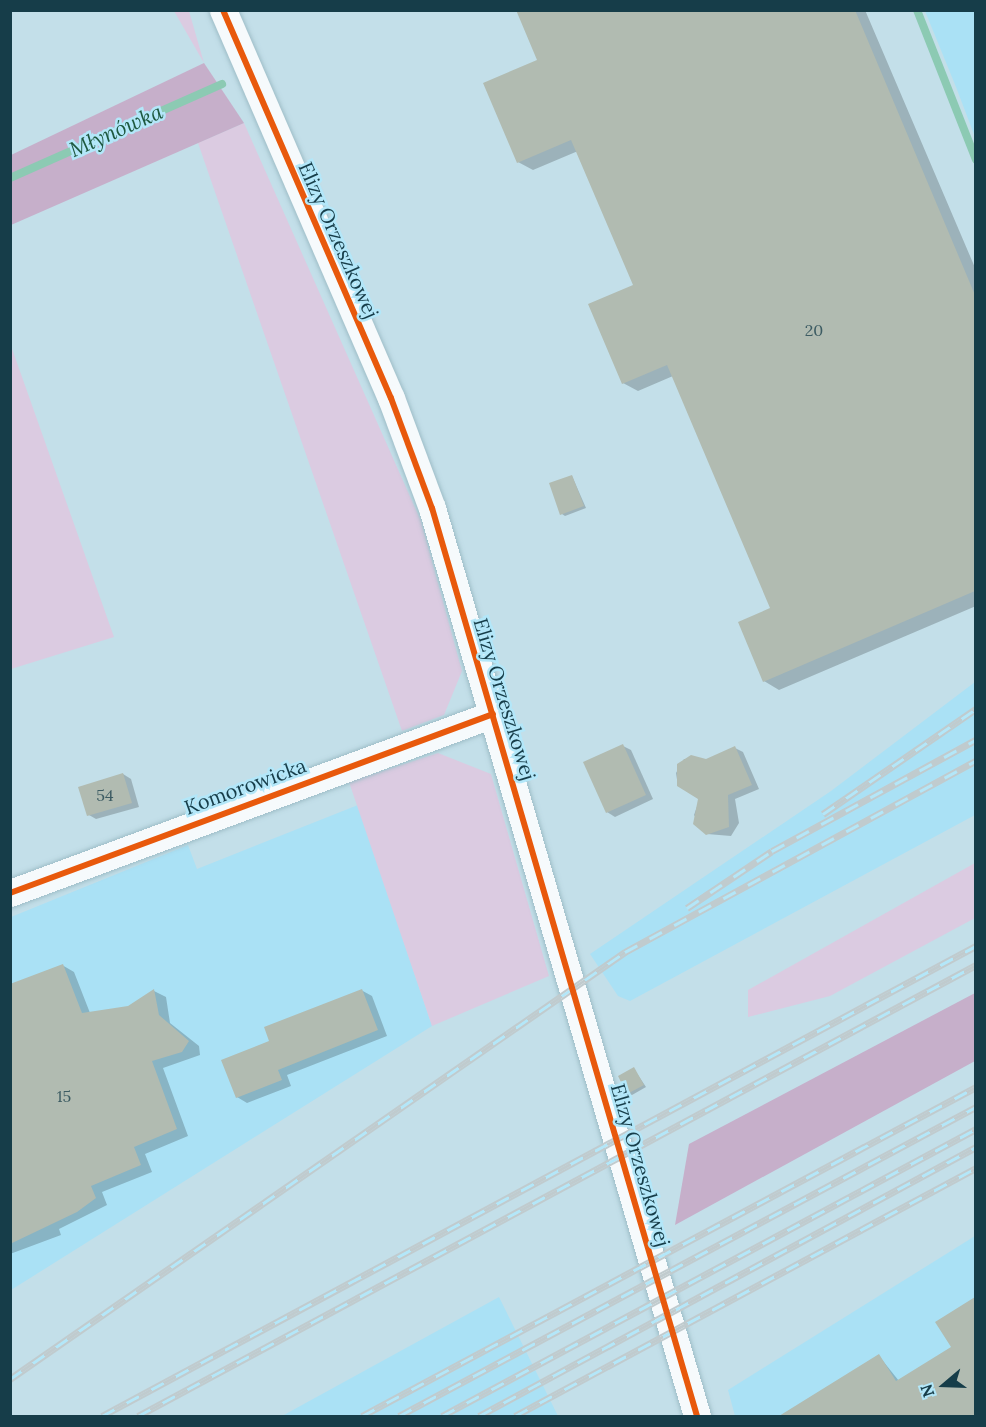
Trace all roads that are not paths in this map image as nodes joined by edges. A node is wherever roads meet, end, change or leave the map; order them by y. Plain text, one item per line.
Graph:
1 (223, 10) edge
2 (493, 714) junction
3 (10, 893) edge
4 (697, 1416) edge

1 - 2 street, Elizy Orzeszkowej
2 - 3 street, Komorowicka
2 - 4 street, Elizy Orzeszkowej

